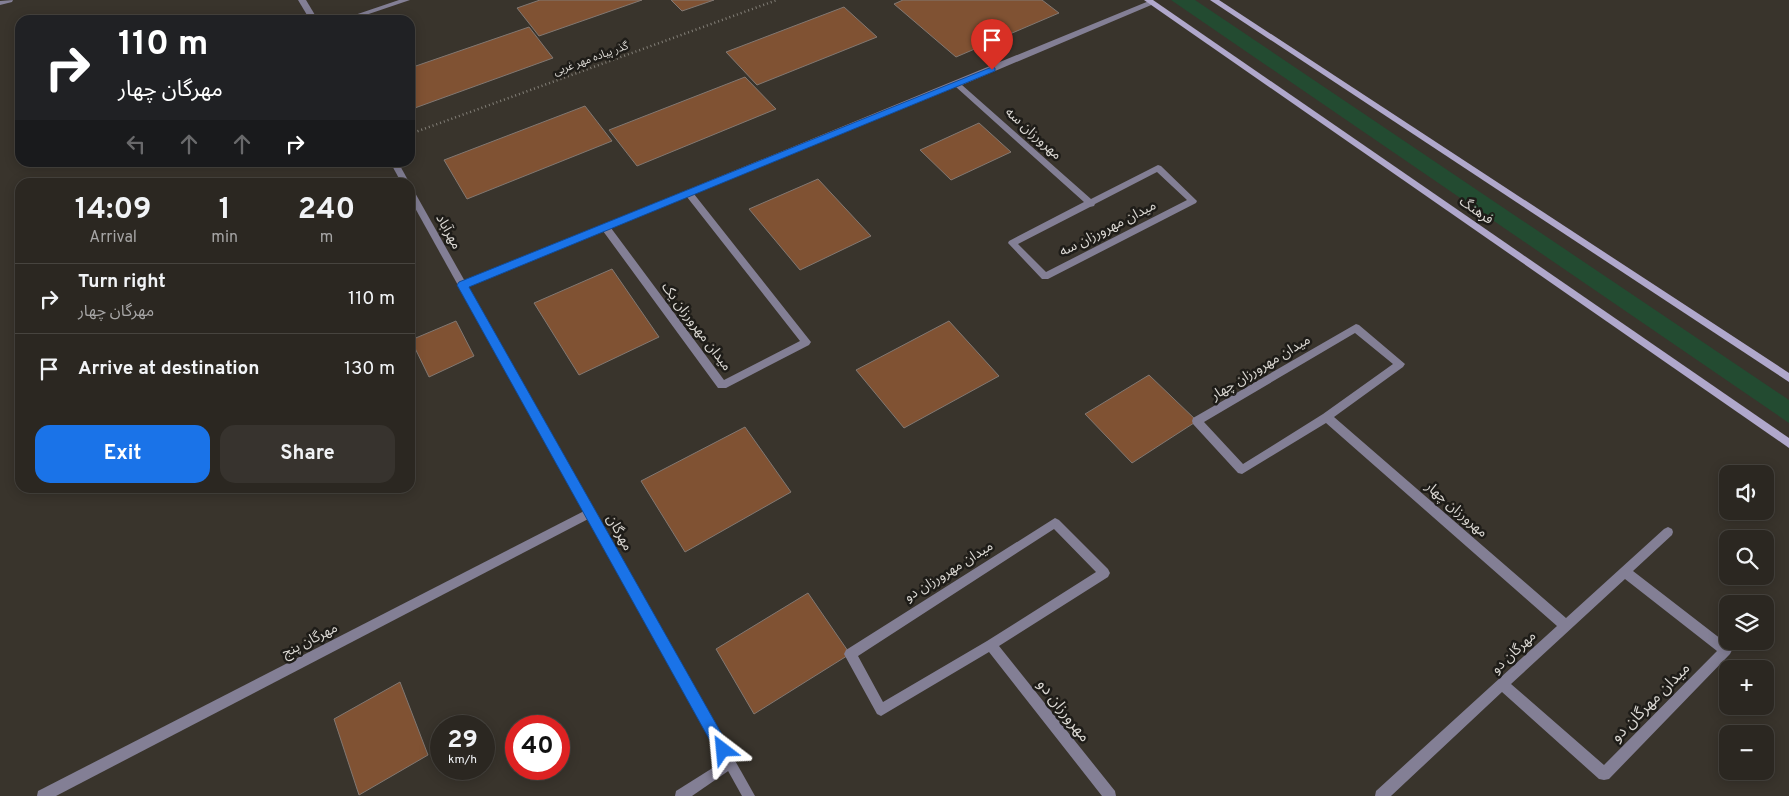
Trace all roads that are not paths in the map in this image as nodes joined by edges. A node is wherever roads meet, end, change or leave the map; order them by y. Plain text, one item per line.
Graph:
1 (9, 0) edge
2 (302, 0) edge
3 (406, 0) edge
4 (1214, 0) edge
5 (1150, 1) edge
6 (0, 2) edge
7 (311, 15) edge
8 (360, 15) edge
9 (957, 84) junction
10 (397, 167) edge
11 (403, 178) edge
12 (688, 193) junction
13 (415, 201) edge
14 (1091, 204) junction
15 (605, 227) junction
16 (462, 285) junction
17 (1789, 378) edge
18 (1327, 417) junction
19 (1789, 444) edge
20 (590, 513) junction
21 (1668, 532) dead end
22 (1624, 572) junction
23 (1566, 626) junction
24 (991, 645) junction
25 (1502, 684) junction
26 (730, 763) junction
27 (43, 796) edge
28 (681, 796) edge
29 (748, 796) edge
30 (1110, 796) edge
31 (1381, 796) edge

1 - 6 street
2 - 7 street
3 - 8 street
4 - 17 main road
5 - 9 street
5 - 19 main road, فرهنگ
9 - 12 street
9 - 14 street, مهرورزان سه
10 - 11 street
12 - 15 street
12 - 15 street, میدان مهرورزان یک
13 - 16 street, مهرآباد
14 - 14 street, میدان مهرورزان سه
15 - 16 street
16 - 20 street, مهرگان
18 - 18 street, میدان مهرورزان چهار
18 - 23 street, مهرورزان چهار
20 - 26 street, مهرگان
20 - 27 street, مهرگان پنج
21 - 22 street, مهرگان دو
22 - 23 street, مهرگان دو
22 - 25 street, میدان مهرگان دو
23 - 25 street, مهرگان دو
24 - 24 street, میدان مهرورزان دو
24 - 30 street, مهرورزان دو
25 - 31 street, مهرگان دو
26 - 28 street
26 - 29 street, مهرگان

